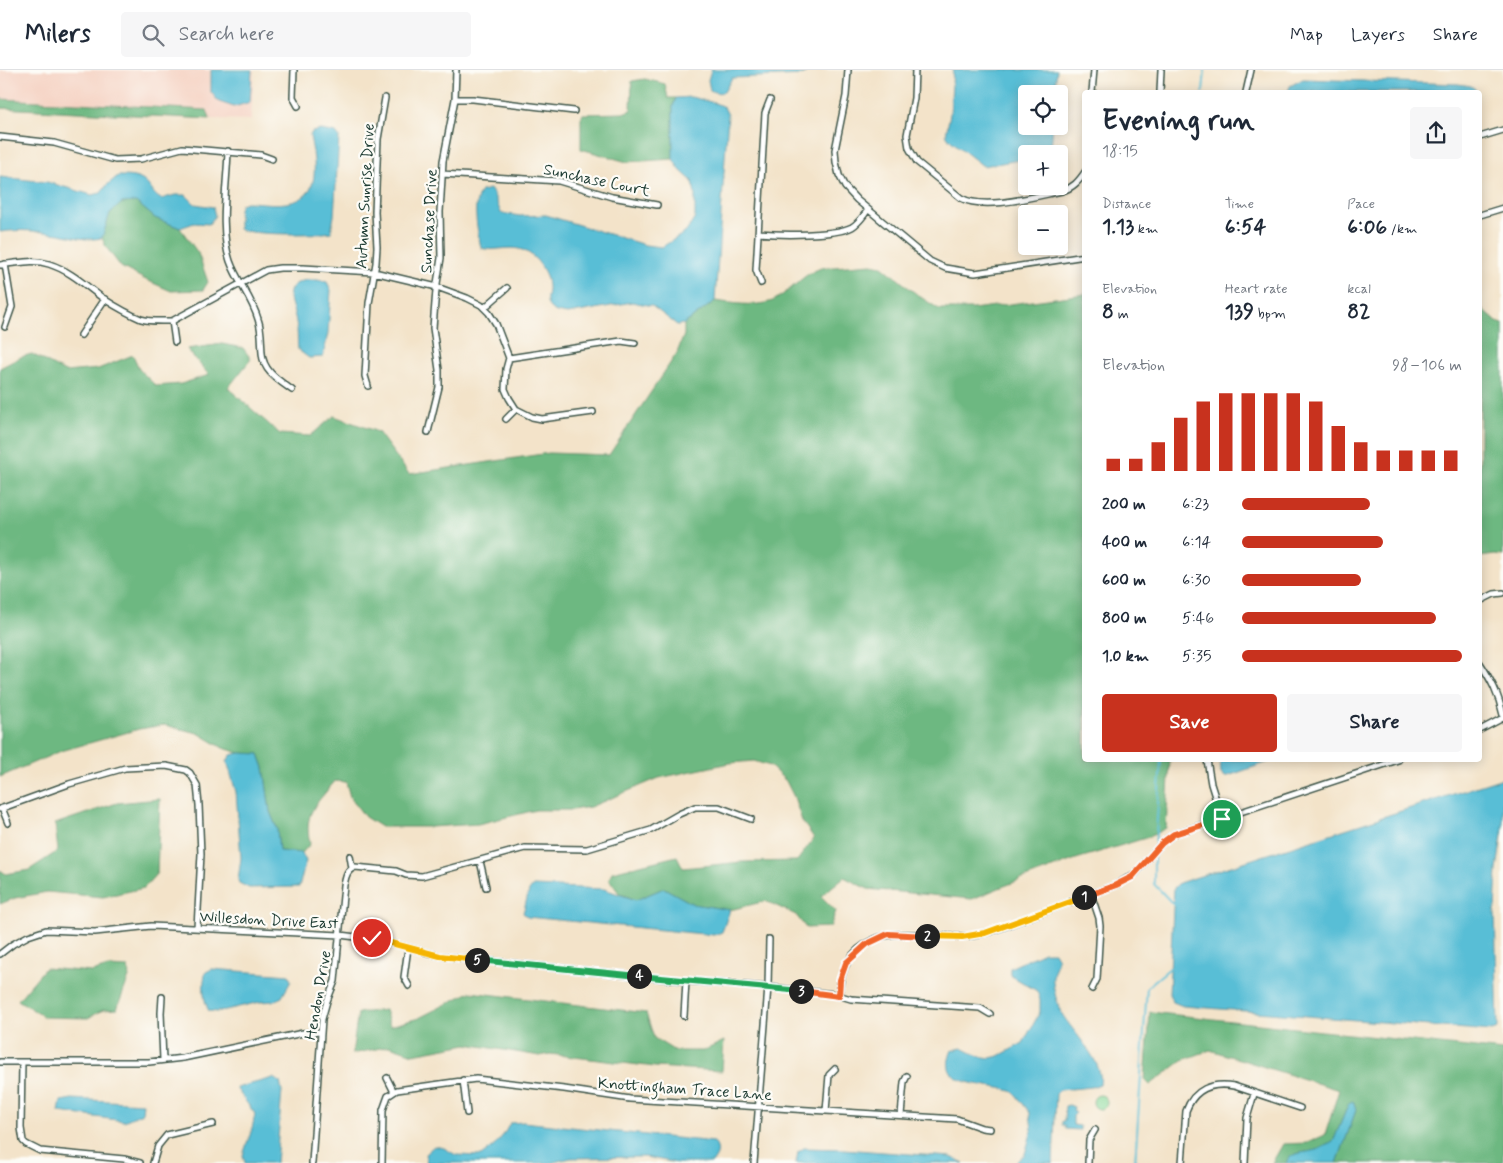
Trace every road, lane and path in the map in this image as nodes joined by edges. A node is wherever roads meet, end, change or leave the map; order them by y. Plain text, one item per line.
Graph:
1 (294, 70) edge
2 (456, 70) edge
3 (848, 70) edge
4 (915, 70) edge
5 (1094, 70) edge
6 (1161, 70) edge
7 (1251, 70) edge
8 (1092, 90) edge
9 (1160, 90) edge
10 (1246, 90) edge
11 (385, 98) dead end
12 (455, 99) junction
13 (770, 100) dead end
14 (298, 106) dead end
15 (574, 110) dead end
16 (1503, 130) edge
17 (1482, 136) edge
18 (0, 138) edge
19 (228, 151) junction
20 (272, 159) dead end
21 (442, 174) junction
22 (1082, 176) edge
23 (657, 204) dead end
24 (1503, 208) edge
25 (868, 210) junction
26 (1482, 213) edge
27 (759, 234) junction
28 (1082, 256) edge
29 (3, 265) edge
30 (374, 272) junction
31 (761, 283) dead end
32 (242, 284) junction
33 (436, 287) junction
34 (507, 288) dead end
35 (105, 299) junction
36 (484, 308) junction
37 (172, 321) junction
38 (5, 327) dead end
39 (81, 335) dead end
40 (175, 342) dead end
41 (635, 344) dead end
42 (509, 358) junction
43 (368, 386) dead end
44 (292, 390) dead end
45 (516, 409) junction
46 (593, 412) dead end
47 (506, 419) dead end
48 (428, 432) dead end
49 (1503, 593) edge
50 (1482, 600) edge
51 (1482, 666) edge
52 (1503, 717) edge
53 (1482, 729) edge
54 (1207, 762) edge
55 (1392, 762) edge
56 (1, 808) edge
57 (751, 819) dead end
58 (1222, 819) junction
59 (8, 823) dead end
60 (350, 856) dead end
61 (480, 861) junction
62 (353, 868) junction
63 (486, 887) dead end
64 (1091, 894) junction
65 (197, 928) junction
66 (340, 935) junction
67 (769, 939) dead end
68 (408, 948) junction
69 (0, 954) edge
70 (686, 981) junction
71 (409, 986) dead end
72 (768, 987) junction
73 (1092, 989) dead end
74 (839, 996) junction
75 (162, 997) dead end
76 (990, 1014) dead end
77 (684, 1016) dead end
78 (321, 1032) junction
79 (163, 1060) junction
80 (0, 1062) edge
81 (22, 1062) junction
82 (835, 1069) dead end
83 (907, 1076) dead end
84 (387, 1078) dead end
85 (462, 1080) junction
86 (394, 1092) junction
87 (1254, 1094) junction
88 (759, 1106) junction
89 (1300, 1108) dead end
90 (826, 1111) junction
91 (467, 1114) dead end
92 (901, 1115) junction
93 (213, 1124) dead end
94 (990, 1129) dead end
95 (1095, 1130) dead end
96 (140, 1163) edge
97 (153, 1163) edge
98 (312, 1163) edge
99 (382, 1163) edge
100 (754, 1163) edge
101 (1088, 1163) edge
102 (1182, 1163) edge
103 (1245, 1163) edge

1 - 14 street
2 - 12 street, Sunchase Drive
3 - 25 street
4 - 22 street
5 - 8 street
6 - 9 street
7 - 10 street
11 - 30 street, Autumn Sunrise Drive
12 - 15 street
12 - 21 street, Sunchase Drive
13 - 27 street
16 - 17 street
18 - 19 street
19 - 20 street
19 - 32 street
21 - 23 street, Sunchase Court
21 - 33 street, Sunchase Drive
24 - 26 street
25 - 27 street
25 - 28 street
27 - 31 street
29 - 35 street
29 - 38 street
30 - 32 street
30 - 33 street
30 - 43 street, Autumn Sunrise Drive
32 - 37 street
32 - 44 street
33 - 36 street
33 - 48 street, Sunchase Drive
34 - 36 street
35 - 37 street
35 - 39 street
36 - 42 street
37 - 40 street
41 - 42 street
42 - 45 street
45 - 46 street
45 - 47 street
49 - 50 street
51 - 52 street
52 - 53 street
54 - 58 street
55 - 58 street
56 - 59 street
56 - 65 street
57 - 61 street
58 - 64 street
60 - 62 street
61 - 62 street
61 - 63 street
62 - 66 street, Hendon Drive
64 - 73 street
64 - 74 street
65 - 66 street, Willesdon Drive East
65 - 69 street, Willesdon Drive East
66 - 68 street, Willesdon Drive East
66 - 78 street, Hendon Drive
67 - 72 street
68 - 70 street, Willesdon Drive East
68 - 71 street
70 - 72 street, Willesdon Drive East
70 - 77 street
72 - 74 street, Willesdon Drive East
72 - 88 street
74 - 76 street, Willesdon Drive East
75 - 79 street
78 - 79 street
78 - 98 street, Hendon Drive
79 - 81 street
80 - 81 street
81 - 96 street
82 - 90 street
83 - 92 street
84 - 86 street
85 - 86 street, Knottingham Trace Lane
85 - 88 street, Knottingham Trace Lane
85 - 91 street
86 - 99 street
87 - 89 street
87 - 102 street
87 - 103 street
88 - 90 street, Knottingham Trace Lane
88 - 100 street
90 - 92 street, Knottingham Trace Lane
92 - 94 street, Knottingham Trace Lane
93 - 97 street
95 - 101 street

